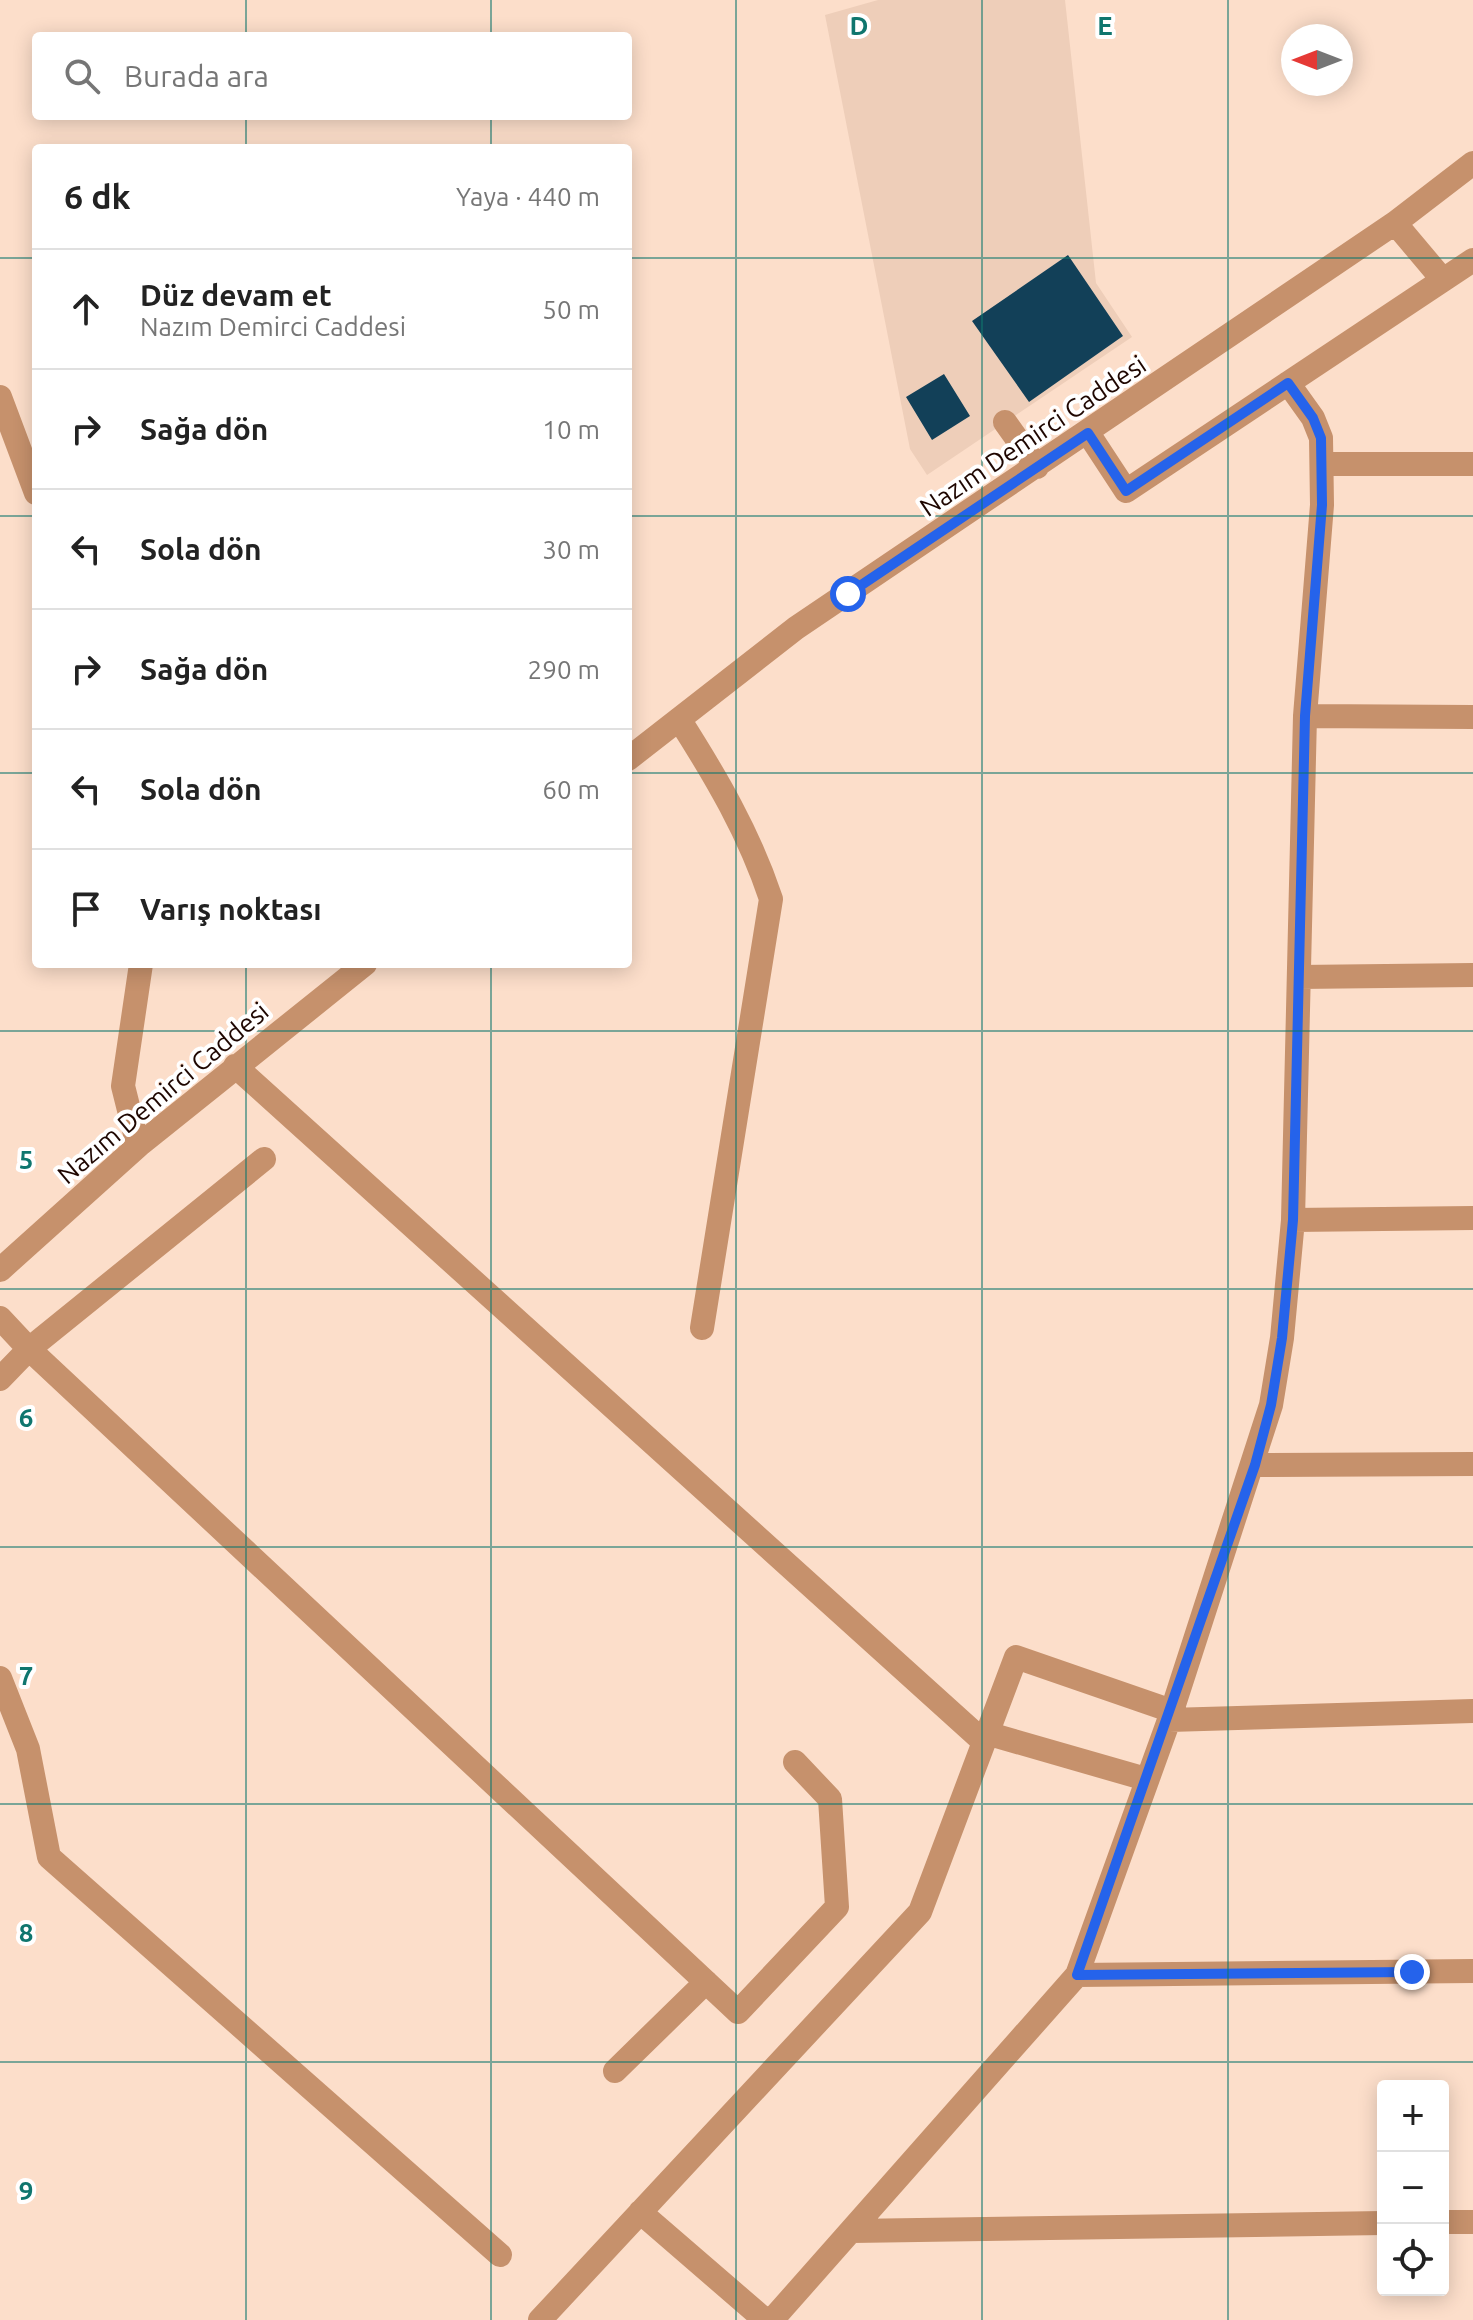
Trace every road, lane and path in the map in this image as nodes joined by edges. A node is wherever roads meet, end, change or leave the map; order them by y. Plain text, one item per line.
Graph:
1 (1473, 163) edge
2 (1395, 223) junction
3 (1473, 260) edge
4 (1443, 280) junction
5 (1288, 383) junction
6 (0, 397) edge
7 (1005, 422) dead end
8 (1088, 433) junction
9 (1322, 464) junction
10 (1473, 464) edge
11 (1037, 467) junction
12 (32, 482) edge
13 (1305, 716) junction
14 (1473, 717) edge
15 (679, 719) junction
16 (632, 756) edge
17 (140, 968) edge
18 (360, 968) edge
19 (1473, 975) edge
20 (1299, 977) junction
21 (235, 1066) junction
22 (138, 1146) junction
23 (264, 1159) dead end
24 (1473, 1218) edge
25 (1293, 1220) junction
26 (0, 1270) edge
27 (0, 1318) edge
28 (702, 1328) dead end
29 (29, 1349) junction
30 (0, 1379) edge
31 (1473, 1464) edge
32 (1255, 1465) junction
33 (0, 1678) edge
34 (1473, 1711) edge
35 (1170, 1716) junction
36 (985, 1738) junction
37 (795, 1762) dead end
38 (1146, 1779) junction
39 (1473, 1971) edge
40 (1077, 1975) junction
41 (706, 1982) junction
42 (615, 2071) dead end
43 (640, 2212) junction
44 (1449, 2222) edge
45 (1473, 2222) edge
46 (1377, 2223) edge
47 (852, 2231) junction
48 (500, 2255) dead end
49 (540, 2320) edge
50 (765, 2320) edge
51 (772, 2320) edge

1 - 2 street, Nazım Demirci Caddesi
2 - 4 street
2 - 8 street, Nazım Demirci Caddesi
3 - 4 street
4 - 5 street
5 - 8 street
5 - 9 street
6 - 12 street
7 - 11 street
8 - 11 street, Nazım Demirci Caddesi
9 - 10 street
9 - 13 street
11 - 15 street, Nazım Demirci Caddesi
13 - 14 street
13 - 20 street
15 - 16 street, Nazım Demirci Caddesi
15 - 28 street
17 - 22 street
18 - 21 street, Nazım Demirci Caddesi
19 - 20 street
20 - 25 street
21 - 22 street, Nazım Demirci Caddesi
21 - 36 street
22 - 26 street, Nazım Demirci Caddesi
23 - 29 street
24 - 25 street
25 - 32 street
27 - 29 street
29 - 30 street
29 - 41 street
31 - 32 street
32 - 35 street
33 - 48 street
34 - 35 street
35 - 36 street
35 - 38 street
36 - 38 street
36 - 43 street
37 - 41 street
38 - 40 street
39 - 40 street
40 - 47 street
41 - 42 street
43 - 49 street
43 - 50 street
44 - 45 street
46 - 47 street
47 - 51 street

